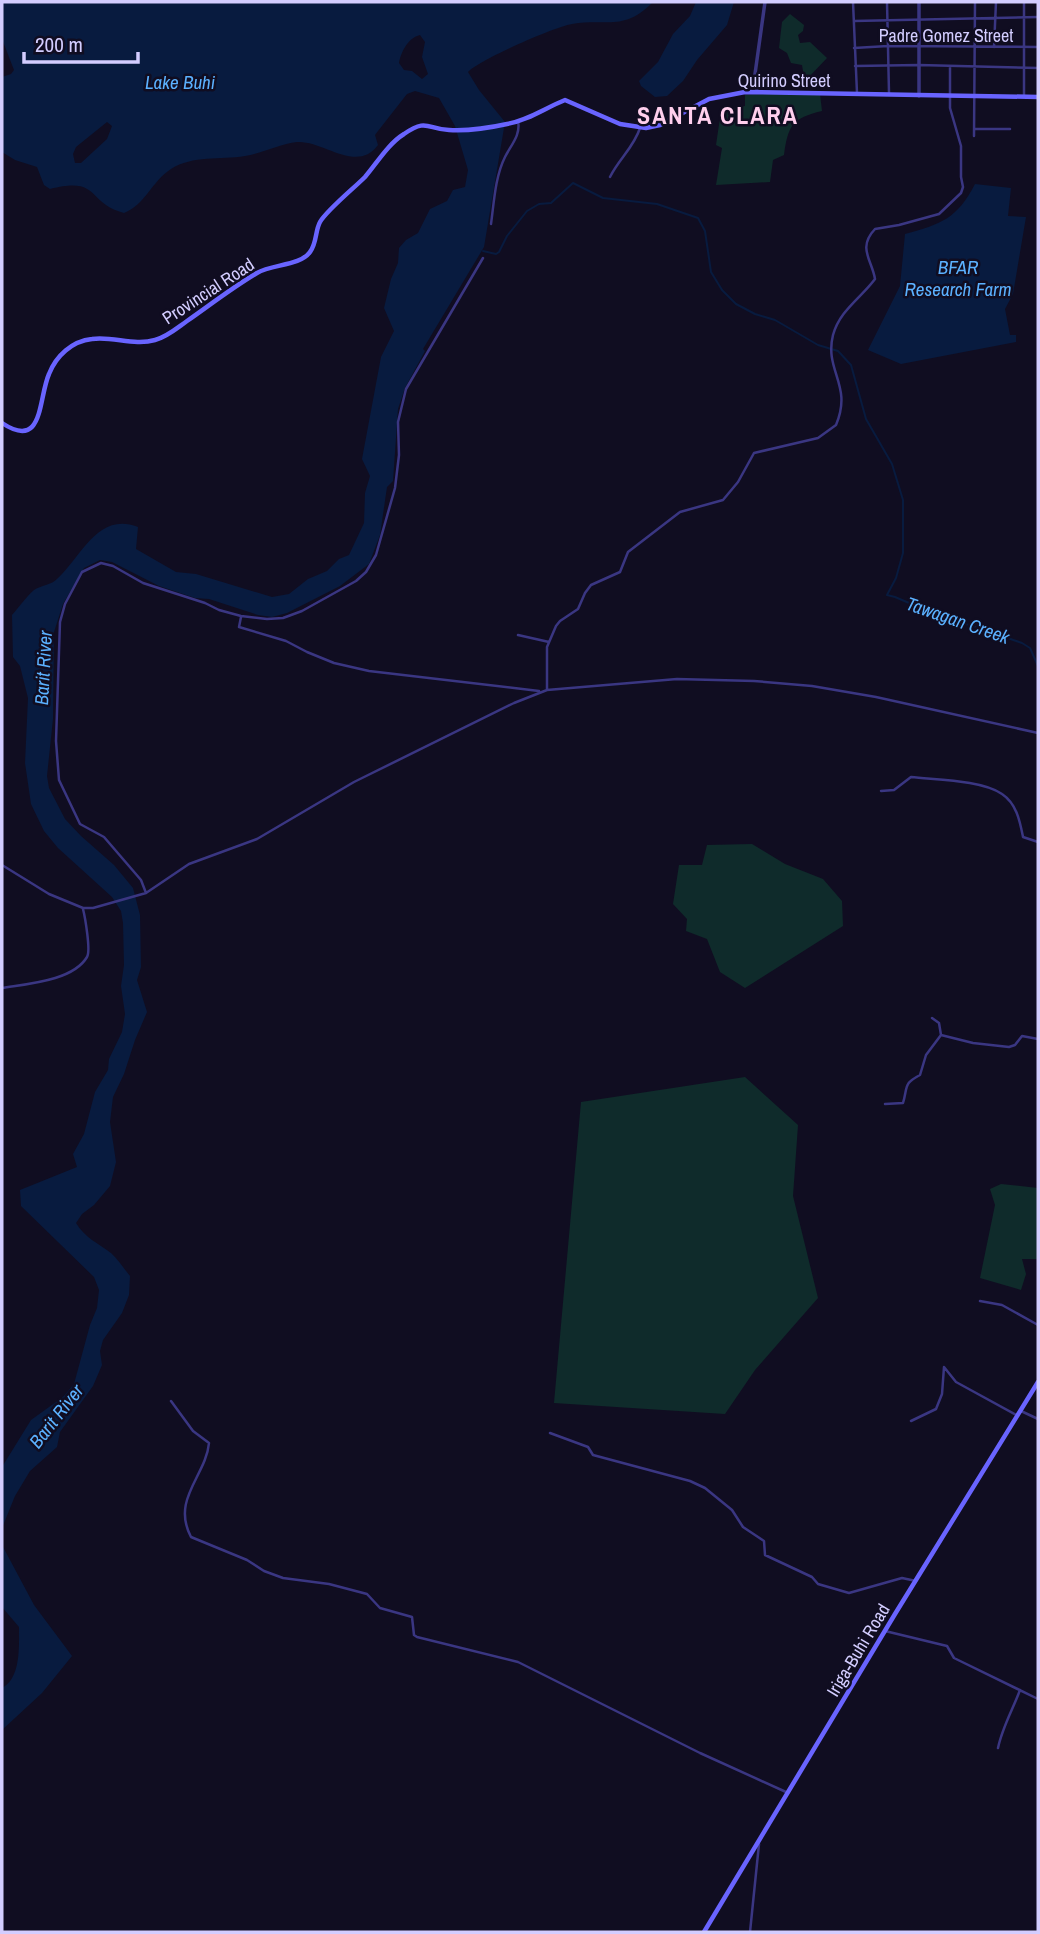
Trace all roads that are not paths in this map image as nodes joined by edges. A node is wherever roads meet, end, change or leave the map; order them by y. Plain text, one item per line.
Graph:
1 (765, 2) edge
2 (853, 2) edge
3 (887, 2) edge
4 (919, 2) edge
5 (975, 2) edge
6 (996, 2) edge
7 (1024, 2) edge
8 (996, 17) junction
9 (1024, 17) junction
10 (1038, 17) edge
11 (974, 18) junction
12 (888, 20) junction
13 (920, 20) junction
14 (854, 21) junction
15 (888, 46) junction
16 (919, 46) junction
17 (974, 47) junction
18 (994, 47) junction
19 (1038, 47) edge
20 (854, 48) junction
21 (1024, 48) junction
22 (919, 65) junction
23 (855, 66) junction
24 (889, 66) junction
25 (950, 66) junction
26 (975, 66) junction
27 (1024, 68) junction
28 (1038, 68) edge
29 (757, 92) junction
30 (858, 94) junction
31 (889, 95) junction
32 (919, 96) junction
33 (950, 96) junction
34 (1024, 96) junction
35 (975, 97) junction
36 (1038, 97) edge
37 (518, 121) junction
38 (640, 128) junction
39 (974, 129) junction
40 (1010, 129) dead end
41 (974, 136) dead end
42 (610, 177) dead end
43 (491, 224) dead end
44 (483, 258) dead end
45 (2, 423) edge
46 (241, 616) junction
47 (518, 635) dead end
48 (549, 642) junction
49 (547, 690) junction
50 (542, 691) junction
51 (1038, 733) edge
52 (881, 791) dead end
53 (1038, 842) edge
54 (2, 864) edge
55 (146, 893) junction
56 (83, 908) junction
57 (2, 988) edge
58 (932, 1018) dead end
59 (941, 1035) junction
60 (1038, 1039) edge
61 (885, 1104) dead end
62 (980, 1301) dead end
63 (1038, 1325) edge
64 (1038, 1382) edge
65 (171, 1401) dead end
66 (1019, 1413) junction
67 (1038, 1419) edge
68 (911, 1421) dead end
69 (550, 1433) dead end
70 (916, 1581) junction
71 (885, 1631) junction
72 (1020, 1690) junction
73 (1038, 1699) edge
74 (999, 1748) dead end
75 (788, 1793) junction
76 (759, 1841) junction
77 (704, 1932) edge
78 (750, 1932) edge

1 - 29 street
2 - 14 street
3 - 12 street
4 - 13 street
5 - 11 street
6 - 8 street
7 - 9 street
8 - 9 street
8 - 11 street
8 - 18 street
9 - 10 street
9 - 21 street
11 - 13 street
11 - 17 street
12 - 13 street
12 - 14 street
12 - 15 street
13 - 16 street
14 - 20 street
15 - 16 street, Padre Gomez Street
15 - 20 street, Padre Gomez Street
15 - 24 street
16 - 17 street, Padre Gomez Street
16 - 22 street
17 - 18 street, Padre Gomez Street
17 - 26 street
18 - 21 street, Padre Gomez Street
19 - 21 street, Padre Gomez Street
20 - 23 street
21 - 27 street
22 - 24 street
22 - 25 street
22 - 32 street
23 - 24 street
23 - 30 street
24 - 31 street
25 - 26 street
25 - 33 street
26 - 27 street
26 - 35 street
27 - 28 street
27 - 34 street
29 - 30 main road, Quirino Street
29 - 38 main road, Quirino Street
30 - 31 main road, Quirino Street
31 - 32 main road, Quirino Street
32 - 33 main road, Quirino Street
33 - 35 main road, Quirino Street
33 - 48 street
34 - 35 main road, Quirino Street
34 - 36 main road, Quirino Street
35 - 39 street
37 - 38 main road
37 - 43 street
37 - 45 main road, Provincial Road
38 - 42 street
39 - 40 street
39 - 41 street
44 - 46 street
46 - 50 street
46 - 55 street
47 - 48 street
48 - 49 street
49 - 50 street
49 - 51 street
50 - 55 street
52 - 53 street
54 - 56 street
55 - 56 street
56 - 57 street
58 - 59 street
59 - 60 street
59 - 61 street
62 - 63 street
64 - 66 main road, Iriga-Buhi Road
65 - 75 street
66 - 67 street
66 - 68 street
66 - 70 main road, Iriga-Buhi Road
69 - 70 street
70 - 71 main road, Iriga-Buhi Road
71 - 72 street
71 - 75 main road, Iriga-Buhi Road
72 - 73 street
72 - 74 street
75 - 76 main road, Iriga-Buhi Road
76 - 77 main road, Iriga-Buhi Road
76 - 78 street

